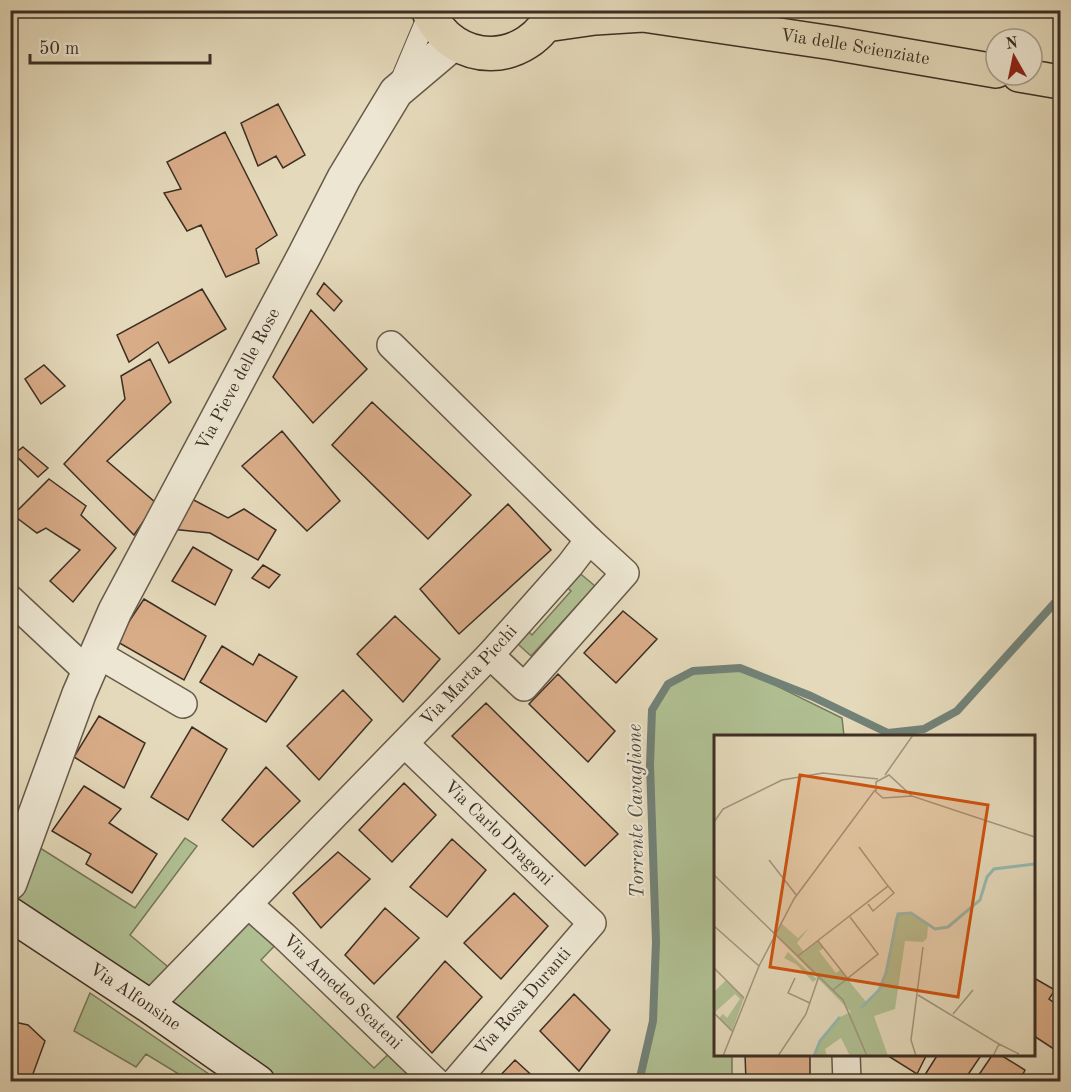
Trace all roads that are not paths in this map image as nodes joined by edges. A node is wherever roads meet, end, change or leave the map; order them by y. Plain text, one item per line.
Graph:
1 (429, 12) edge
2 (640, 13) edge
3 (550, 18) edge
4 (454, 43) junction
5 (984, 69) edge
6 (1044, 79) edge
7 (1060, 82) edge
8 (396, 92) junction
9 (391, 345) dead end
10 (589, 540) junction
11 (10, 599) edge
12 (490, 655) junction
13 (92, 662) junction
14 (183, 704) dead end
15 (405, 744) junction
16 (10, 884) edge
17 (248, 904) junction
18 (10, 914) edge
19 (592, 923) joint
20 (149, 1006) junction
21 (846, 1056) edge
22 (258, 1082) edge
23 (436, 1082) edge
24 (455, 1082) edge
25 (847, 1082) edge

1 - 4 main road
1 - 8 street, Via Pieve delle Rose
2 - 3 main road, Via delle Scienziate
2 - 5 main road, Via delle Scienziate
3 - 4 main road
4 - 8 street, Via Pieve delle Rose
6 - 7 main road
8 - 13 street, Via Pieve delle Rose
9 - 10 street
10 - 12 street, Via Marta Picchi
10 - 12 street
11 - 13 street
12 - 15 street, Via Marta Picchi
13 - 14 street
13 - 16 street, Via Pieve delle Rose
15 - 17 street, Via Marta Picchi
15 - 19 street, Via Carlo Dragoni
17 - 20 street, Via Marta Picchi
17 - 23 street, Via Amedeo Scateni
18 - 20 street, Via Alfonsine
19 - 24 street, Via Rosa Duranti
20 - 22 street, Via Alfonsine
21 - 25 street

